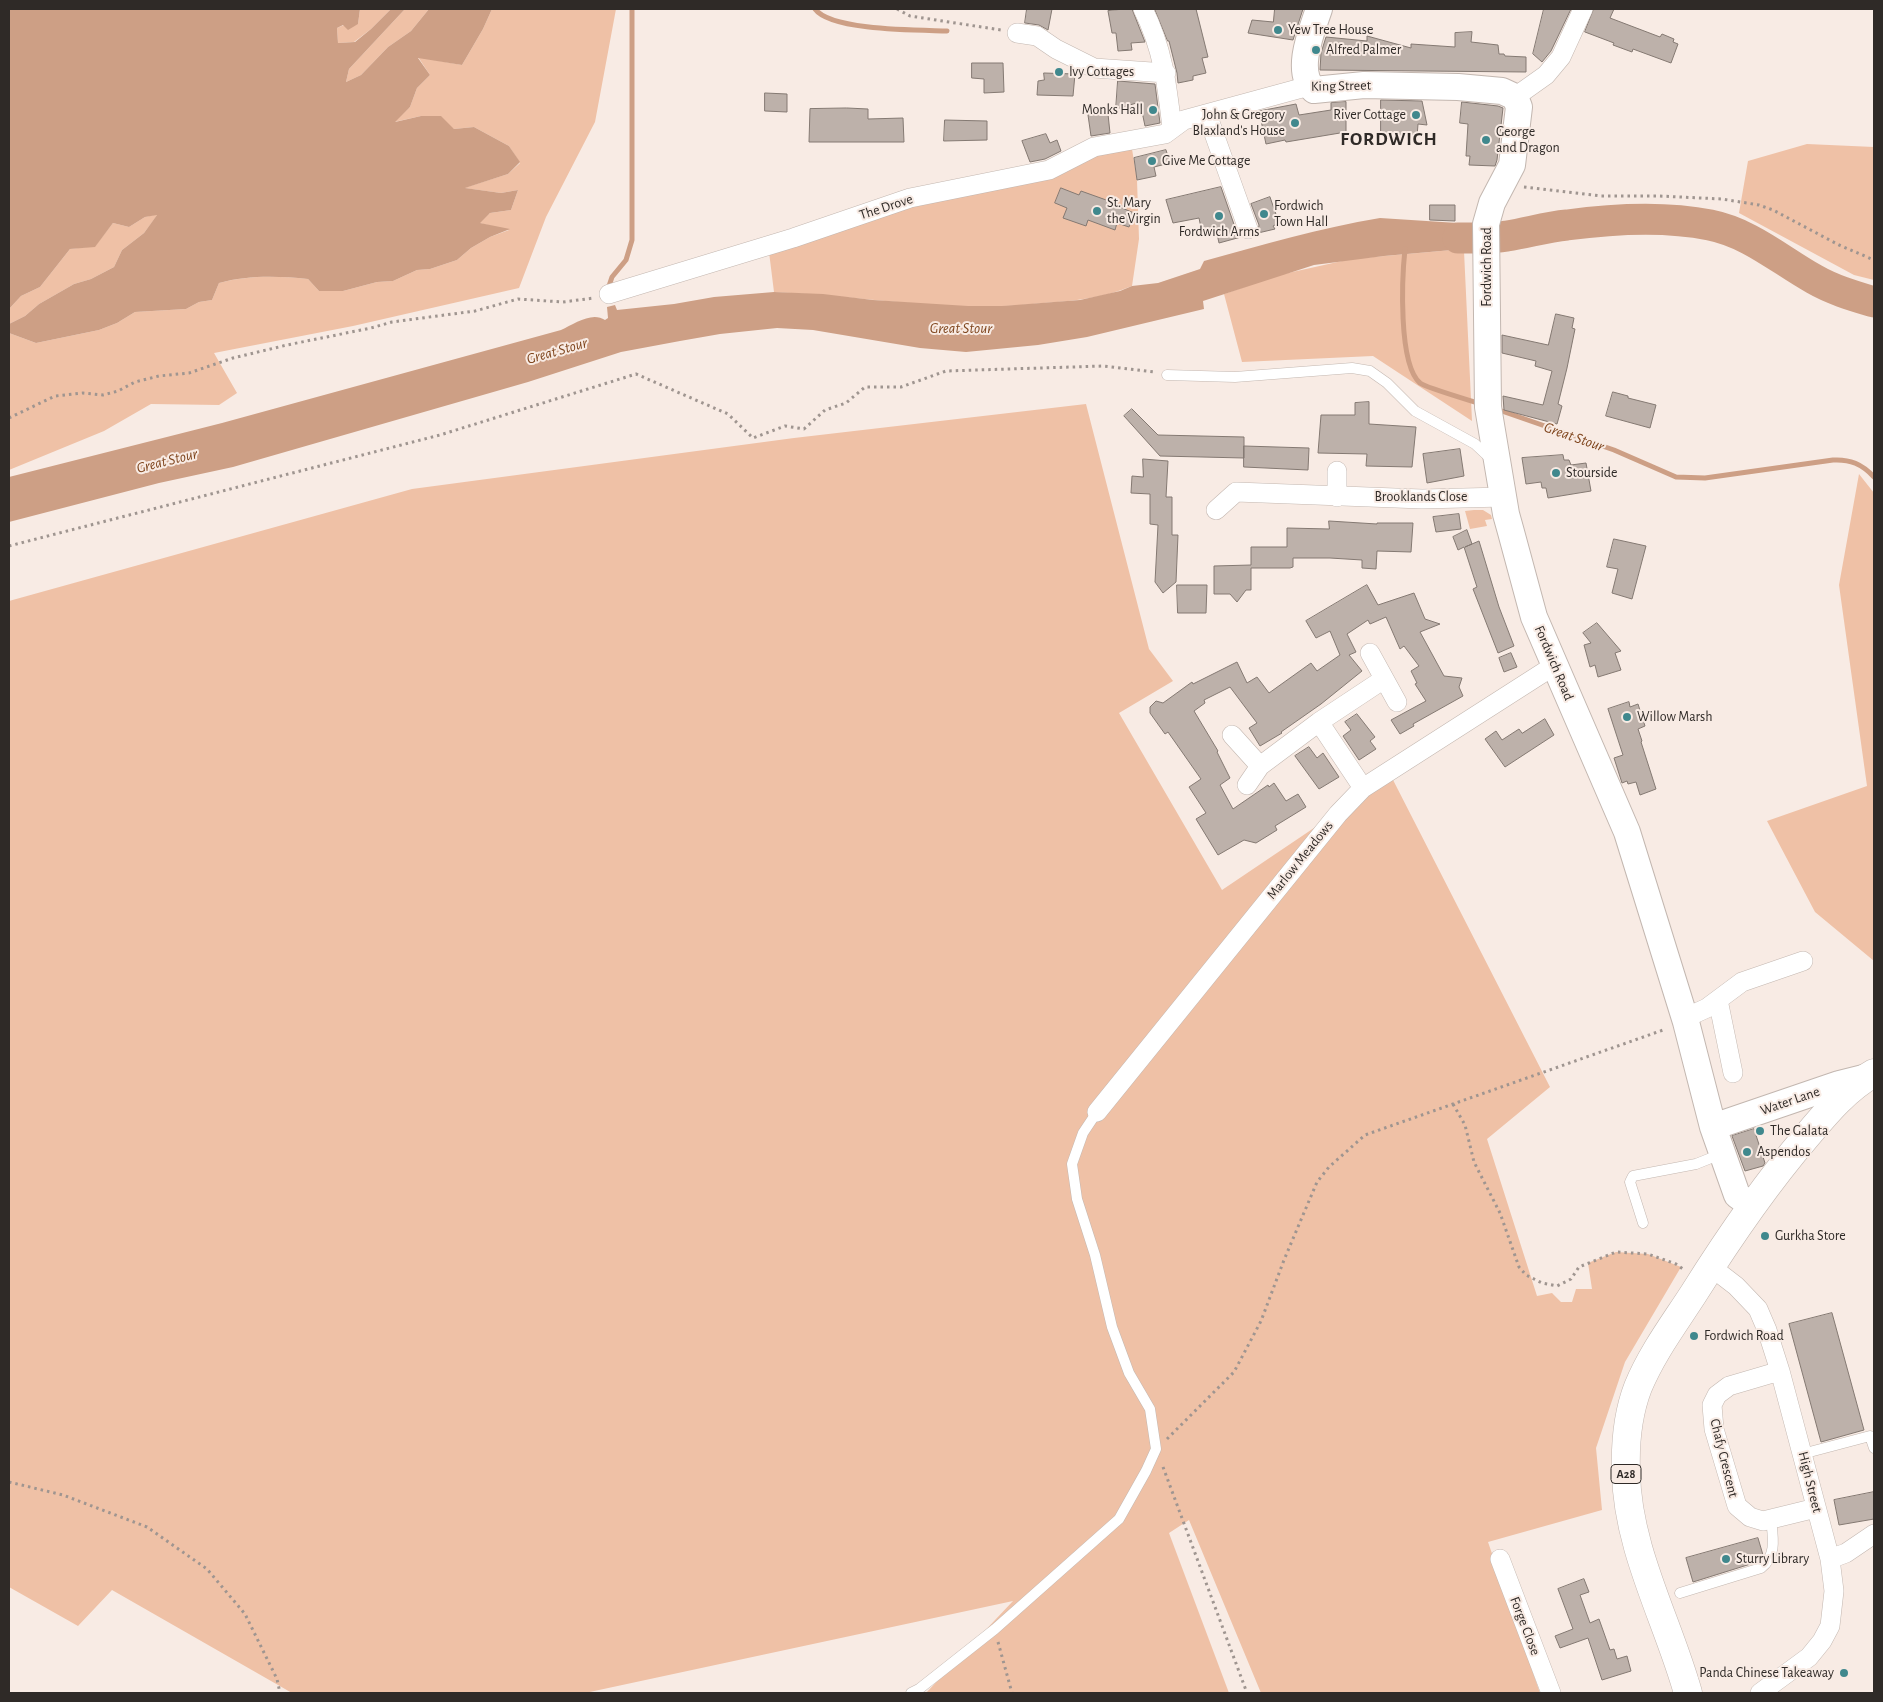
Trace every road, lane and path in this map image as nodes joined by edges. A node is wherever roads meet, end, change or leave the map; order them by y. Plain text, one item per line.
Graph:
1 (897, 9) edge
2 (1143, 9) edge
3 (1319, 9) edge
4 (1583, 9) edge
5 (1017, 33) joint
6 (1166, 73) junction
7 (1309, 86) junction
8 (1515, 97) junction
9 (1207, 114) junction
10 (1169, 131) junction
11 (1502, 184) junction
12 (1248, 229) dead end
13 (1874, 260) edge
14 (609, 294) joint
15 (1167, 374) joint
16 (9, 418) edge
17 (1498, 466) junction
18 (1338, 471) dead end
19 (1337, 497) junction
20 (1504, 497) junction
21 (1216, 510) dead end
22 (9, 546) edge
23 (1370, 653) dead end
24 (1555, 666) junction
25 (1384, 679) junction
26 (1397, 702) dead end
27 (1319, 722) junction
28 (1232, 735) dead end
29 (1260, 766) junction
30 (1247, 785) dead end
31 (1363, 788) junction
32 (1804, 961) dead end
33 (1718, 1000) junction
34 (1685, 1020) junction
35 (1733, 1073) dead end
36 (1871, 1075) edge
37 (1453, 1104) junction
38 (1096, 1112) joint
39 (1713, 1126) junction
40 (1722, 1154) junction
41 (1752, 1206) junction
42 (1643, 1223) dead end
43 (1710, 1266) junction
44 (1694, 1292) junction
45 (1780, 1371) junction
46 (1874, 1448) edge
47 (1156, 1449) junction
48 (1802, 1454) junction
49 (9, 1482) edge
50 (1816, 1508) junction
51 (1771, 1519) junction
52 (1874, 1534) edge
53 (1500, 1559) dead end
54 (1830, 1559) junction
55 (1680, 1593) dead end
56 (995, 1630) junction
57 (280, 1693) edge
58 (911, 1693) edge
59 (1012, 1693) edge
60 (1247, 1693) edge
61 (1551, 1693) edge
62 (1688, 1693) edge
63 (1760, 1693) edge

1 - 5 path
2 - 6 street
3 - 7 street
4 - 8 street
5 - 6 street
6 - 10 street
7 - 8 street, King Street
7 - 9 street, King Street
8 - 11 street, Fordwich Road
9 - 10 street, King Street
9 - 12 street
10 - 14 street, The Drove
11 - 13 path
11 - 17 street, Fordwich Road
14 - 16 path
15 - 17 lane
15 - 22 path
17 - 20 street, Fordwich Road
18 - 19 street
19 - 20 street, Brooklands Close
19 - 21 street, Brooklands Close
20 - 24 street, Fordwich Road
23 - 25 street
24 - 31 street, Marlow Meadows
24 - 34 street, Fordwich Road
25 - 26 street
25 - 27 street
27 - 29 street
27 - 31 street
28 - 29 street
29 - 30 street
31 - 38 street, Marlow Meadows
32 - 33 street
33 - 34 street
33 - 35 street
34 - 37 path
34 - 39 street, Fordwich Road
36 - 39 street, Water Lane
36 - 41 highway, A28
37 - 44 path
37 - 47 path
38 - 47 lane
39 - 40 street, Fordwich Road
40 - 41 street, Fordwich Road
40 - 42 lane
41 - 43 highway, A28
43 - 44 highway, A28
43 - 45 street, High Street
44 - 62 highway, A28
45 - 48 street, High Street
45 - 51 street, Chafy Crescent
46 - 48 lane
47 - 56 lane
47 - 60 path
48 - 50 street, High Street
49 - 57 path
50 - 51 street, Chafy Crescent
50 - 54 street, High Street
51 - 55 lane
52 - 54 street
53 - 61 street, Forge Close
54 - 63 street, High Street
56 - 58 lane
56 - 59 path

